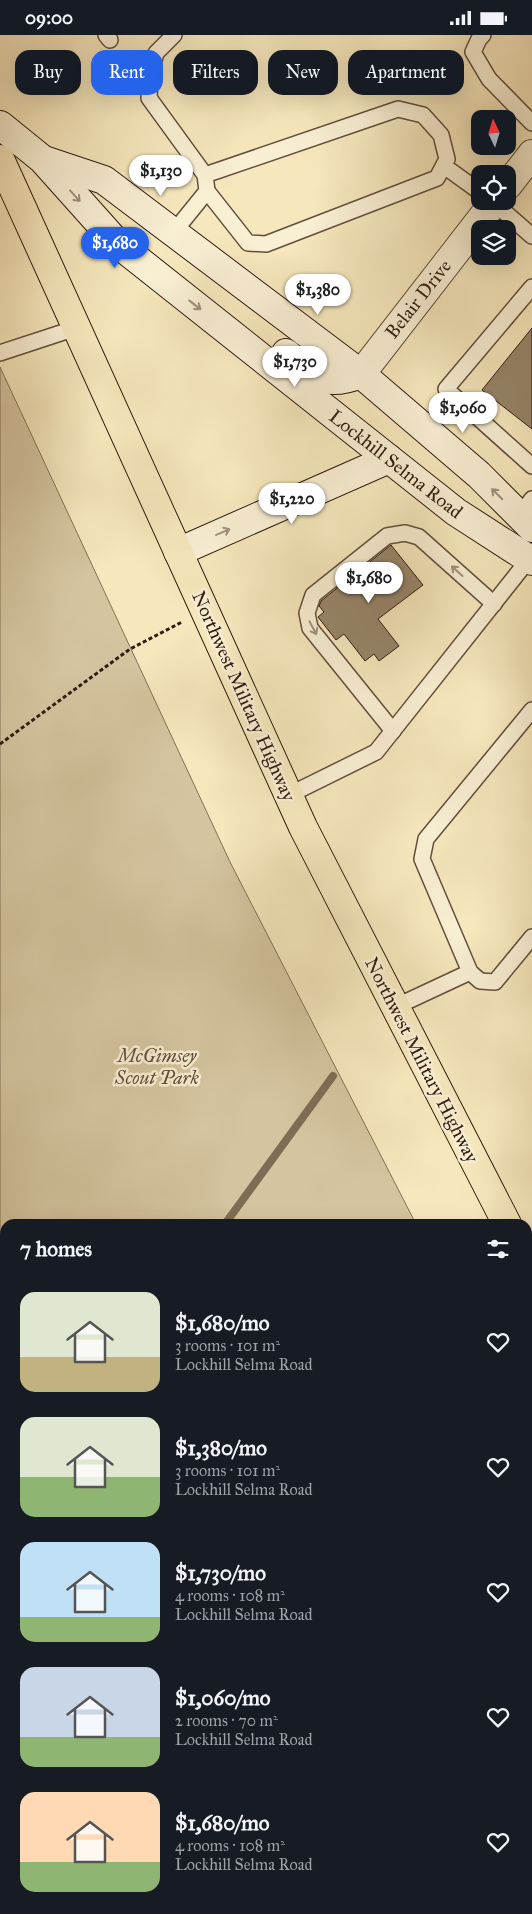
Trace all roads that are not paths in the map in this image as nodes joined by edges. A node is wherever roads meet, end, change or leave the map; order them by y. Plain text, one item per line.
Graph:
1 (174, 35) edge
2 (483, 35) edge
3 (532, 123) edge
4 (0, 125) edge
5 (532, 154) edge
6 (0, 159) edge
7 (42, 159) junction
8 (444, 166) junction
9 (516, 172) edge
10 (206, 175) junction
11 (471, 183) edge
12 (207, 191) junction
13 (484, 210) edge
14 (507, 210) edge
15 (173, 233) junction
16 (532, 236) edge
17 (532, 287) edge
18 (76, 327) junction
19 (231, 333) junction
20 (0, 353) edge
21 (361, 374) junction
22 (389, 459) junction
23 (532, 466) edge
24 (528, 514) edge
25 (178, 552) junction
26 (531, 560) edge
27 (494, 604) junction
28 (532, 710) edge
29 (393, 731) junction
30 (288, 795) junction
31 (532, 937) edge
32 (470, 971) junction
33 (395, 1007) junction
34 (505, 1219) edge

1 - 10 lane
2 - 3 lane
4 - 7 main road, Lockhill Selma Road
5 - 9 main road, Belair Drive
6 - 18 main road, Northwest Military Highway
7 - 15 main road, Lockhill Selma Road
7 -> 19 main road, Lockhill Selma Road
8 - 10 lane
8 - 11 lane
8 - 12 lane
10 - 12 lane
12 - 15 lane
13 - 21 main road, Belair Drive
14 - 16 lane
15 - 21 main road, Lockhill Selma Road
17 - 23 lane
18 - 20 lane
18 - 25 main road, Northwest Military Highway
19 - 21 main road
19 - 22 main road, Lockhill Selma Road
24 -> 21 main road, Lockhill Selma Road
25 -> 22 main road
22 - 26 main road, Lockhill Selma Road
25 - 30 main road, Northwest Military Highway
26 - 27 lane
27 - 29 lane
27 -> 29 lane
28 - 32 lane
29 - 30 lane
30 - 33 main road, Northwest Military Highway
31 - 32 lane
32 - 33 lane
33 - 34 main road, Northwest Military Highway

